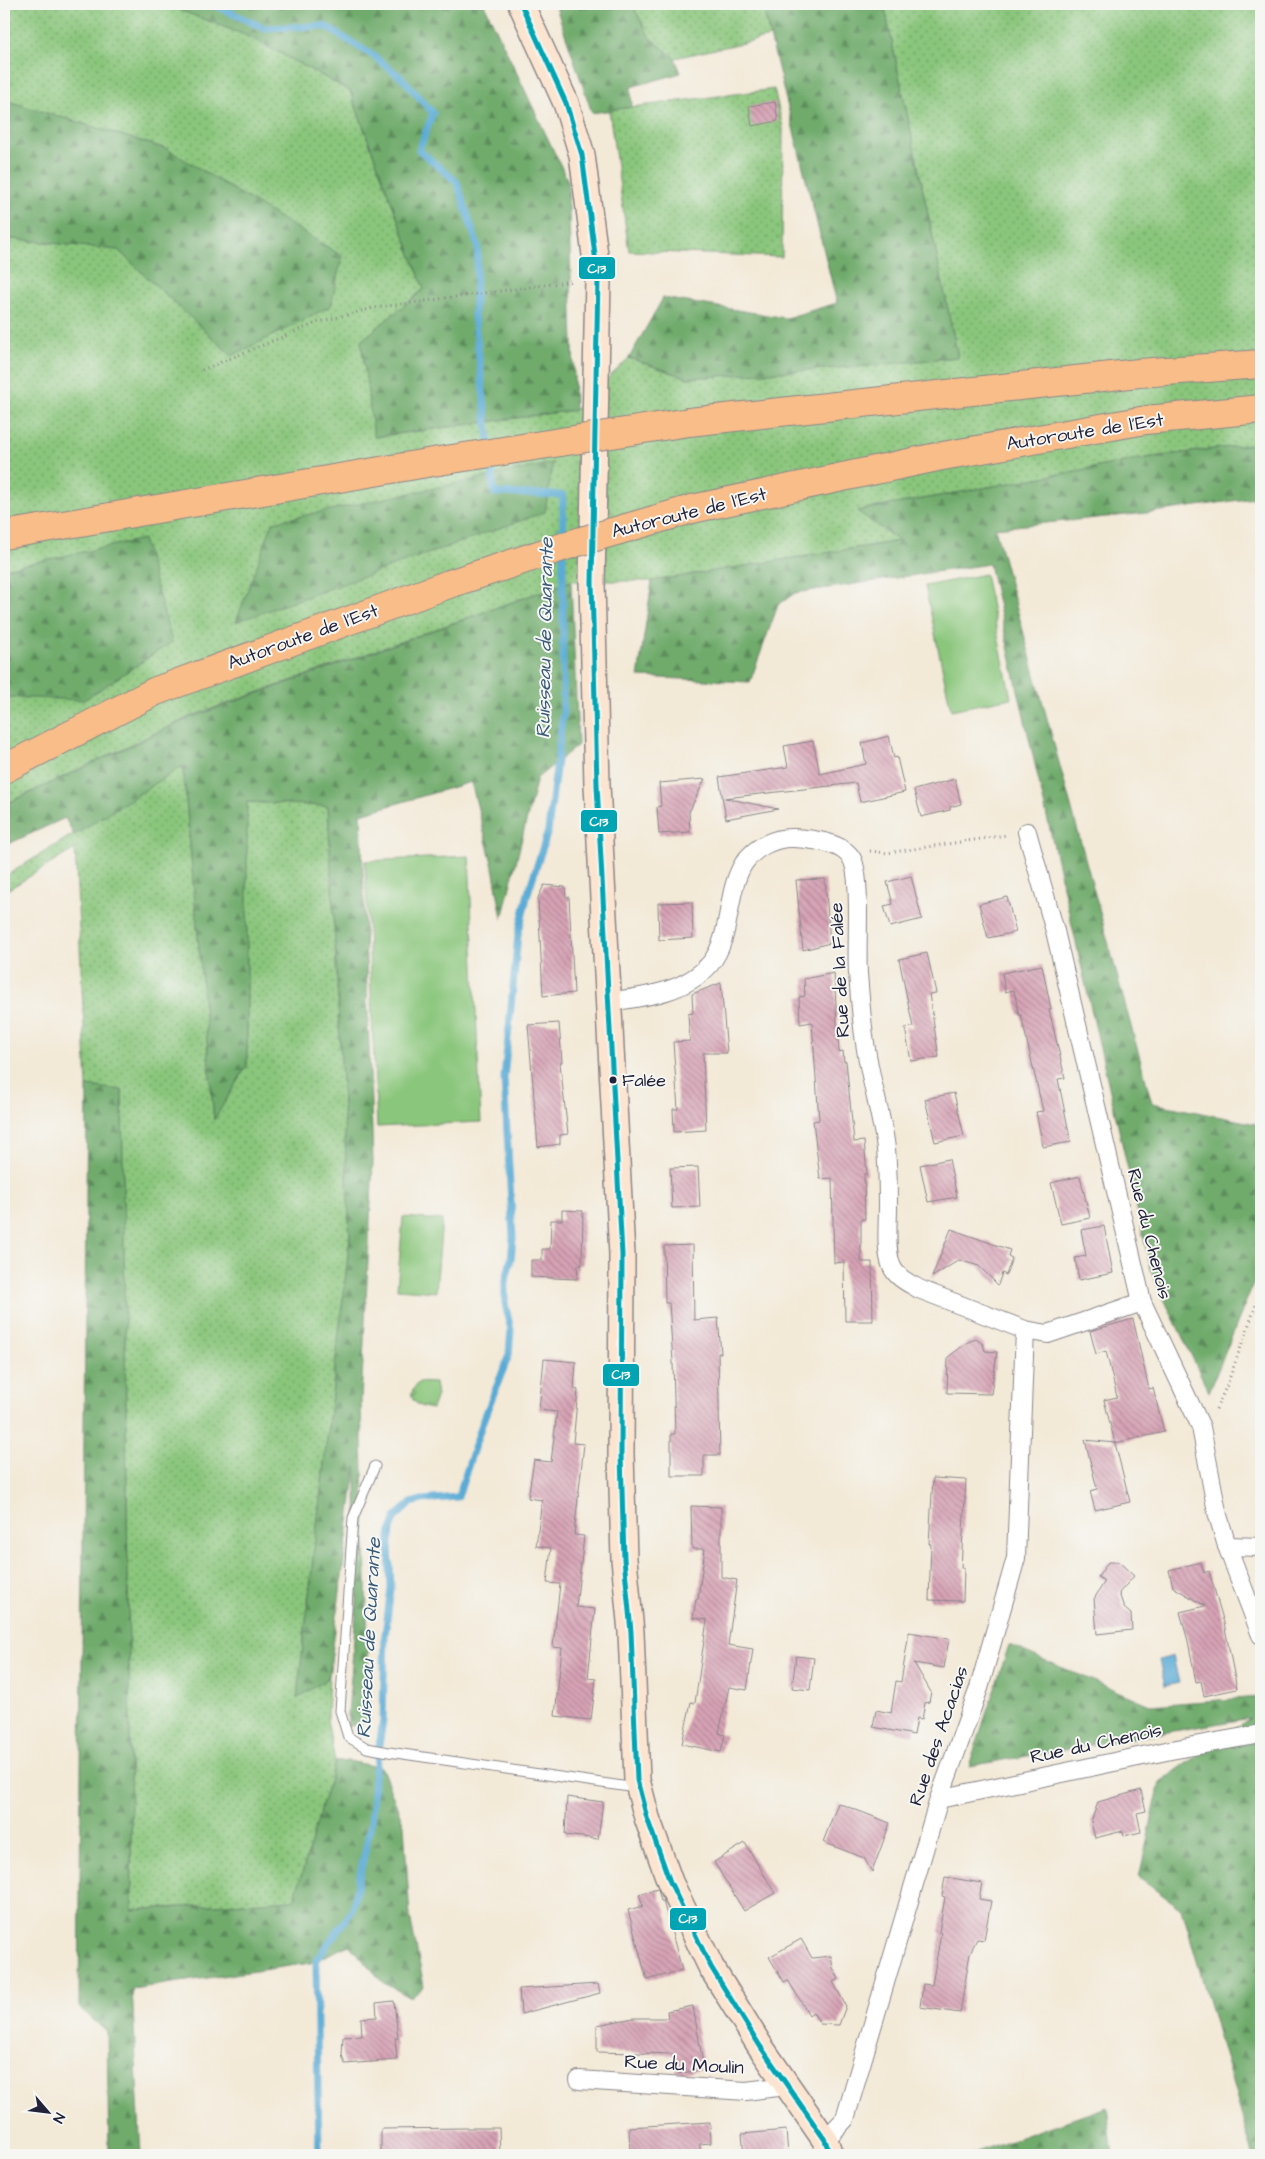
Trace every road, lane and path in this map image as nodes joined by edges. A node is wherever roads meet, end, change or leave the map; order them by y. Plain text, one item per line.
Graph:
1 (521, 4) edge
2 (598, 278) junction
3 (1261, 364) edge
4 (202, 370) dead end
5 (1261, 409) edge
6 (4, 535) edge
7 (4, 769) edge
8 (1028, 832) joint
9 (839, 848) junction
10 (608, 1002) junction
11 (1261, 1291) edge
12 (1142, 1302) junction
13 (1025, 1330) junction
14 (1201, 1427) junction
15 (375, 1466) dead end
16 (1227, 1546) junction
17 (1261, 1547) edge
18 (1261, 1635) edge
19 (1261, 1734) edge
20 (639, 1789) junction
21 (939, 1799) junction
22 (579, 2080) dead end
23 (786, 2086) junction
24 (828, 2148) edge

1 - 2 main road
2 - 4 path
2 - 10 main road
3 - 6 highway, bridge
5 - 7 highway, Autoroute de l’Est, bridge
8 - 9 path
8 - 12 street, Rue du Chenois
9 - 10 street
9 - 13 street, Rue de la Falée
10 - 20 main road
11 - 14 path
12 - 13 street, Rue de la Falée
12 - 14 street, Rue du Chenois
13 - 21 street, Rue des Acacias
14 - 16 street, Rue du Chenois
15 - 20 lane
16 - 17 street
16 - 18 street, Rue du Chenois
19 - 21 street, Rue du Chenois
20 - 23 main road
21 - 24 street, Rue des Acacias
22 - 23 street, Rue du Moulin
23 - 24 main road

